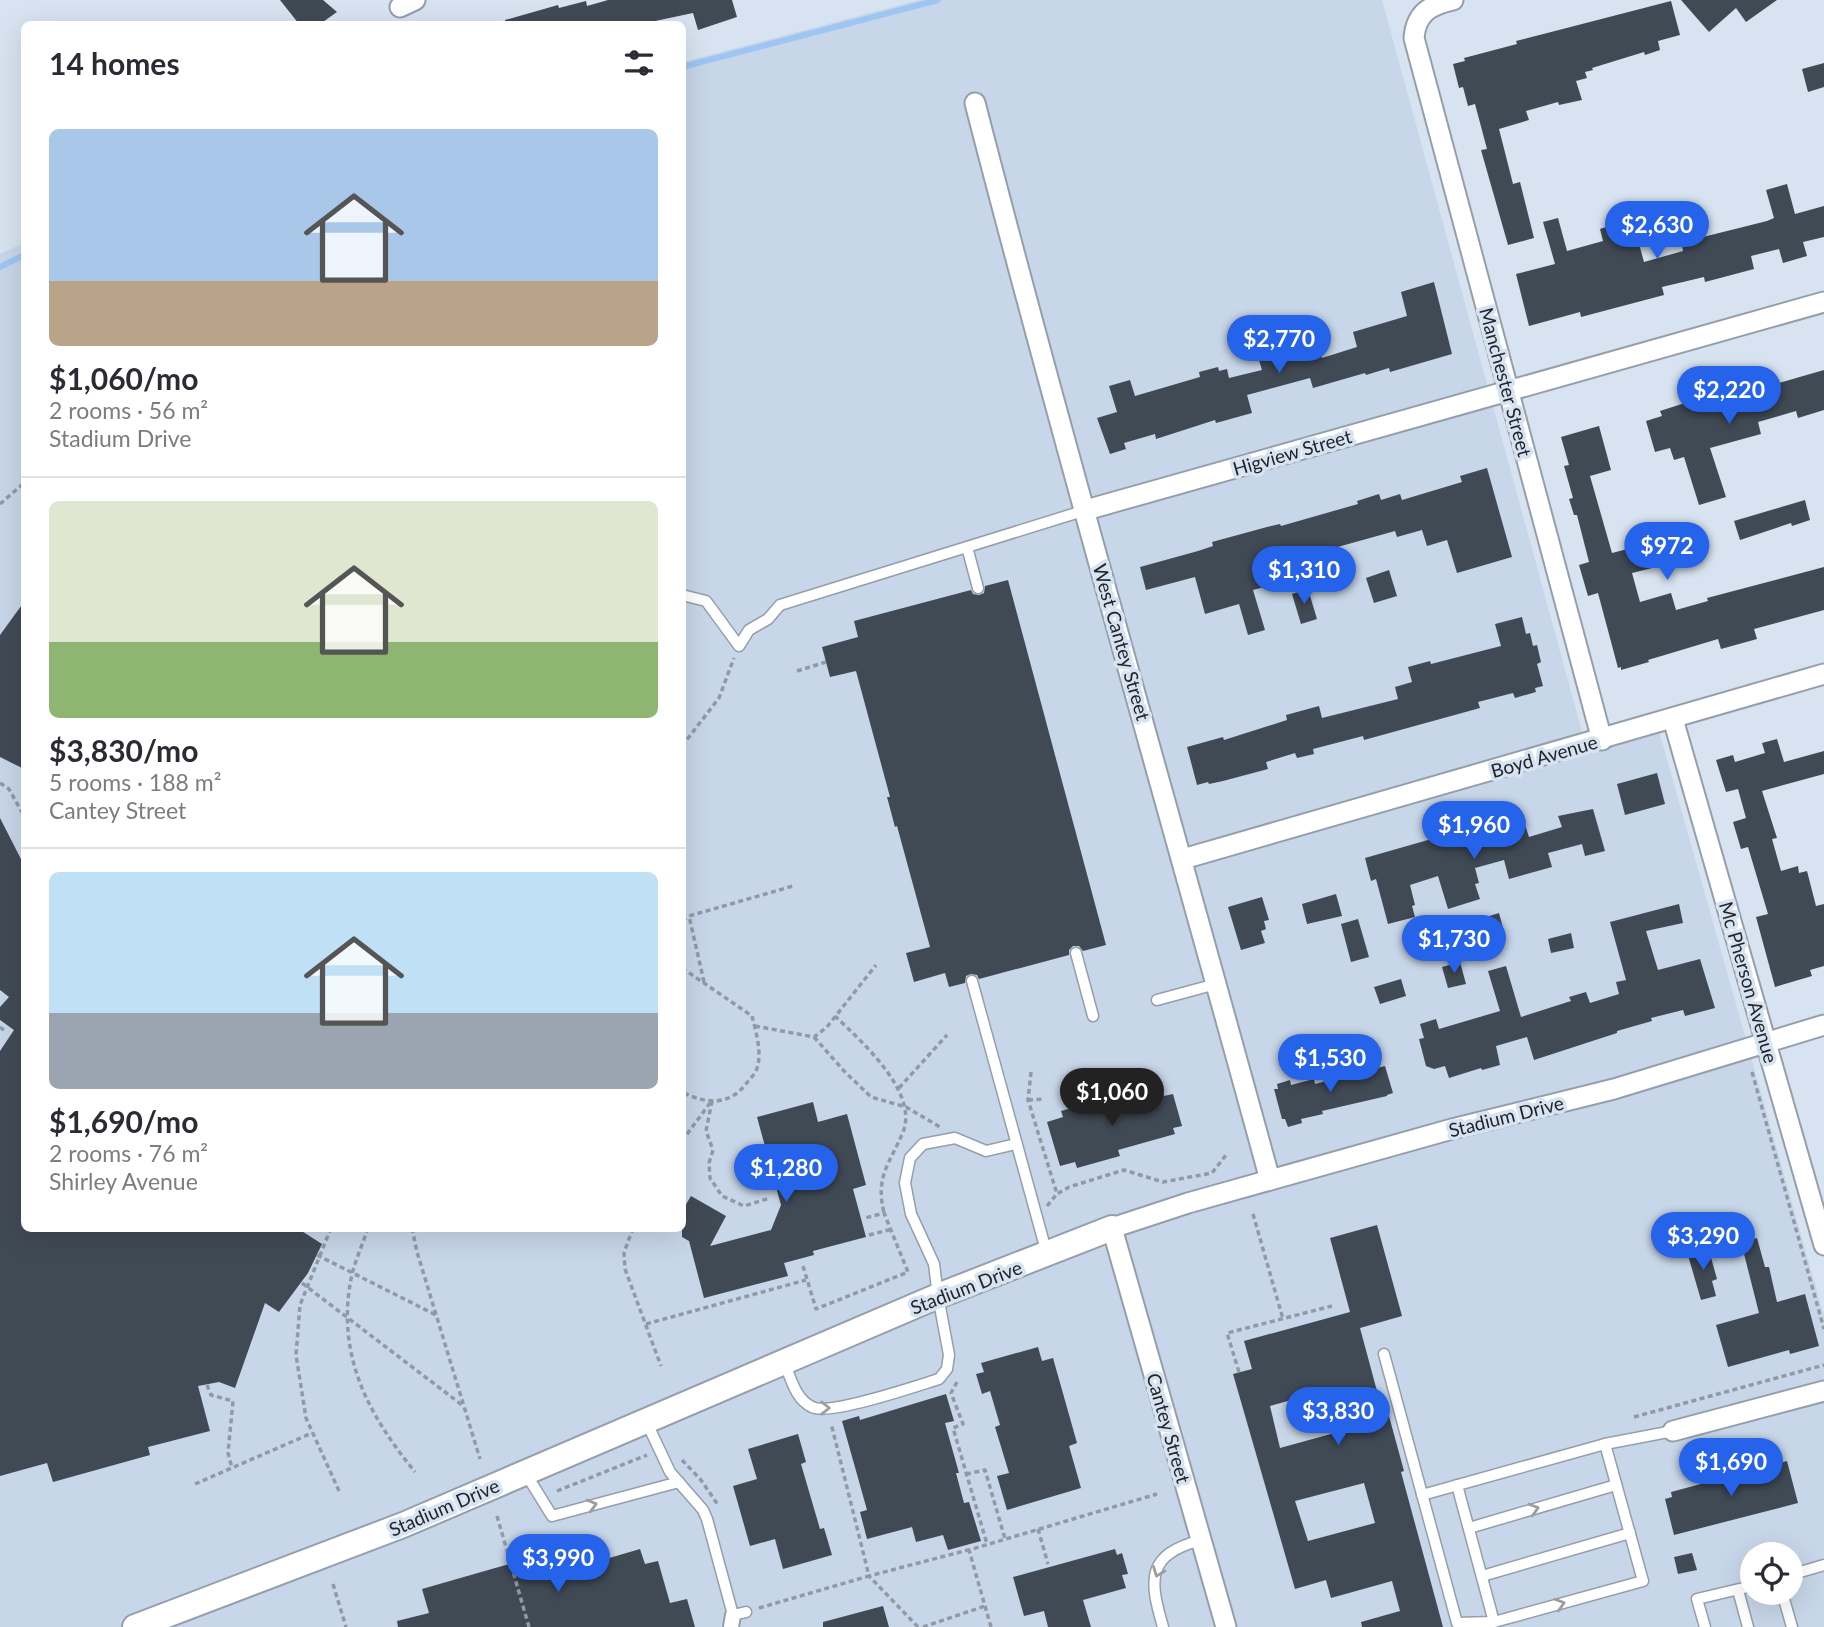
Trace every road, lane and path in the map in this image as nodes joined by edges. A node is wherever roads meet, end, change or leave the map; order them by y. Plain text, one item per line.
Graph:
1 (1453, 0) edge
2 (975, 103) dead end
3 (1824, 302) edge
4 (1509, 390) junction
5 (21, 486) edge
6 (0, 504) edge
7 (1086, 510) junction
8 (967, 547) junction
9 (978, 588) dead end
10 (686, 596) edge
11 (738, 646) junction
12 (826, 662) dead end
13 (797, 671) dead end
14 (1824, 674) edge
15 (1673, 719) junction
16 (1602, 740) junction
17 (686, 741) edge
18 (0, 783) edge
19 (21, 811) edge
20 (1183, 859) junction
21 (793, 886) dead end
22 (689, 916) junction
23 (686, 918) edge
24 (1076, 953) dead end
25 (876, 965) dead end
26 (686, 971) edge
27 (972, 981) dead end
28 (705, 984) junction
29 (1216, 984) junction
30 (1157, 1000) dead end
31 (1093, 1016) dead end
32 (835, 1017) junction
33 (1824, 1025) edge
34 (754, 1026) junction
35 (0, 1027) edge
36 (5, 1031) dead end
37 (947, 1035) dead end
38 (814, 1037) junction
39 (1766, 1042) junction
40 (1031, 1072) dead end
41 (1752, 1072) dead end
42 (899, 1088) junction
43 (686, 1093) edge
44 (1044, 1099) dead end
45 (1028, 1100) junction
46 (712, 1101) junction
47 (906, 1107) junction
48 (686, 1136) edge
49 (955, 1138) junction
50 (1016, 1144) junction
51 (1226, 1155) dead end
52 (1270, 1180) junction
53 (770, 1198) dead end
54 (884, 1213) junction
55 (1253, 1214) dead end
56 (864, 1218) dead end
57 (1112, 1228) junction
58 (892, 1229) junction
59 (329, 1232) edge
60 (367, 1232) edge
61 (413, 1232) edge
62 (631, 1232) edge
63 (869, 1235) dead end
64 (1824, 1245) edge
65 (1047, 1255) junction
66 (319, 1256) junction
67 (803, 1266) dead end
68 (352, 1274) junction
69 (807, 1280) junction
70 (302, 1283) dead end
71 (307, 1287) junction
72 (938, 1296) junction
73 (1332, 1306) dead end
74 (436, 1315) junction
75 (348, 1318) junction
76 (1283, 1318) junction
77 (646, 1324) junction
78 (1824, 1329) edge
79 (1384, 1354) dead end
80 (784, 1362) junction
81 (1824, 1365) edge
82 (661, 1366) dead end
83 (1239, 1372) dead end
84 (207, 1385) dead end
85 (1824, 1391) edge
86 (951, 1393) dead end
87 (464, 1406) junction
88 (1634, 1417) dead end
89 (830, 1420) dead end
90 (646, 1421) junction
91 (1673, 1432) joint
92 (312, 1433) junction
93 (1605, 1444) junction
94 (658, 1450) junction
95 (480, 1459) dead end
96 (232, 1468) junction
97 (415, 1472) dead end
98 (525, 1473) junction
99 (966, 1475) junction
100 (679, 1482) junction
101 (195, 1483) dead end
102 (1457, 1485) junction
103 (1616, 1485) junction
104 (557, 1491) dead end
105 (341, 1493) dead end
106 (1157, 1494) dead end
107 (1422, 1495) junction
108 (497, 1516) dead end
109 (1469, 1528) junction
110 (1038, 1529) junction
111 (1630, 1533) junction
112 (1005, 1539) junction
113 (1201, 1540) junction
114 (987, 1544) junction
115 (969, 1550) junction
116 (1048, 1564) dead end
117 (1824, 1566) edge
118 (1803, 1572) edge
119 (869, 1576) junction
120 (1482, 1576) junction
121 (333, 1584) dead end
122 (1738, 1590) joint
123 (1786, 1605) edge
124 (985, 1606) junction
125 (737, 1618) edge
126 (1494, 1622) junction
127 (135, 1627) edge
128 (346, 1627) edge
129 (529, 1627) edge
130 (921, 1627) edge
131 (991, 1627) edge
132 (1163, 1627) edge
133 (1226, 1627) edge
134 (1705, 1627) edge
135 (1748, 1627) edge
136 (1792, 1627) edge

1 - 4 street, Manchester Street
2 - 7 street, West Cantey Street
3 - 4 street, Higview Street
4 - 7 street, Higview Street
4 - 16 street, Manchester Street
5 - 6 path
7 - 8 lane, Higview Street
7 - 20 street, West Cantey Street
8 - 9 lane
8 - 11 lane, Higview Street
10 - 11 lane
11 - 17 path
12 - 13 path
14 - 15 street, Boyd Avenue
15 - 16 street, Boyd Avenue
15 - 39 street, Mc Pherson Avenue
16 - 20 street, Boyd Avenue
18 - 19 path
20 - 29 street, West Cantey Street
21 - 22 path
22 - 23 path
22 - 28 path
24 - 31 lane
25 - 32 path
26 - 28 path
27 - 50 lane
28 - 34 path
29 - 30 lane
29 - 52 street, West Cantey Street
32 - 38 path
32 - 42 path
33 - 39 street, Stadium Drive
34 - 38 path
34 - 46 path
35 - 36 path
37 - 42 path
38 - 47 path
39 - 52 street, Stadium Drive
39 - 64 street, Mc Pherson Avenue
40 - 45 path
41 - 78 path
42 - 47 path
43 - 46 path
44 - 45 path
45 - 51 path
46 - 48 path
46 - 53 path
47 - 49 path
47 - 54 path
49 - 50 lane
49 - 72 lane
50 - 65 lane
52 - 57 street, Stadium Drive
54 - 56 path
54 - 58 path
55 - 76 path
57 - 65 street, Stadium Drive
57 - 113 street, Cantey Street
58 - 63 path
58 - 69 path
59 - 66 path
60 - 68 path
61 - 74 path
62 - 77 path
65 - 72 street, Stadium Drive
66 - 68 path
66 - 71 path
67 - 69 path
68 - 74 path
68 - 75 path
69 - 77 path
70 - 71 path
71 - 75 path
71 - 92 path
72 - 80 street, Stadium Drive
80 -> 72 lane
73 - 76 path
74 - 87 path
75 - 87 path
75 - 97 path
76 - 83 path
77 - 82 path
79 - 107 lane
80 - 90 street, Stadium Drive
81 - 88 path
84 - 96 path
85 - 91 street
86 - 99 path
87 - 95 path
89 - 119 path
90 - 94 lane
90 - 98 street, Stadium Drive
91 - 93 lane
92 - 96 path
92 - 105 path
93 - 102 lane
93 - 103 lane
94 - 100 lane
94 - 104 path
96 - 101 path
98 -> 100 lane
98 - 127 street, Stadium Drive
99 - 112 path
99 - 114 path
100 - 125 lane
102 - 107 lane
102 - 109 lane
109 -> 103 lane
103 - 111 lane
106 - 110 path
107 - 126 lane
108 - 129 path
109 - 120 lane
110 - 112 path
110 - 116 path
111 - 120 lane
126 -> 111 lane
112 - 114 path
113 -> 132 lane
113 - 133 street, Cantey Street
114 - 115 path
115 - 119 path
115 - 124 path
117 - 118 lane
119 - 125 path
119 - 130 path
120 - 126 lane
121 - 128 path
122 - 134 lane
122 - 135 lane
123 - 136 lane
124 - 130 path
124 - 131 path

